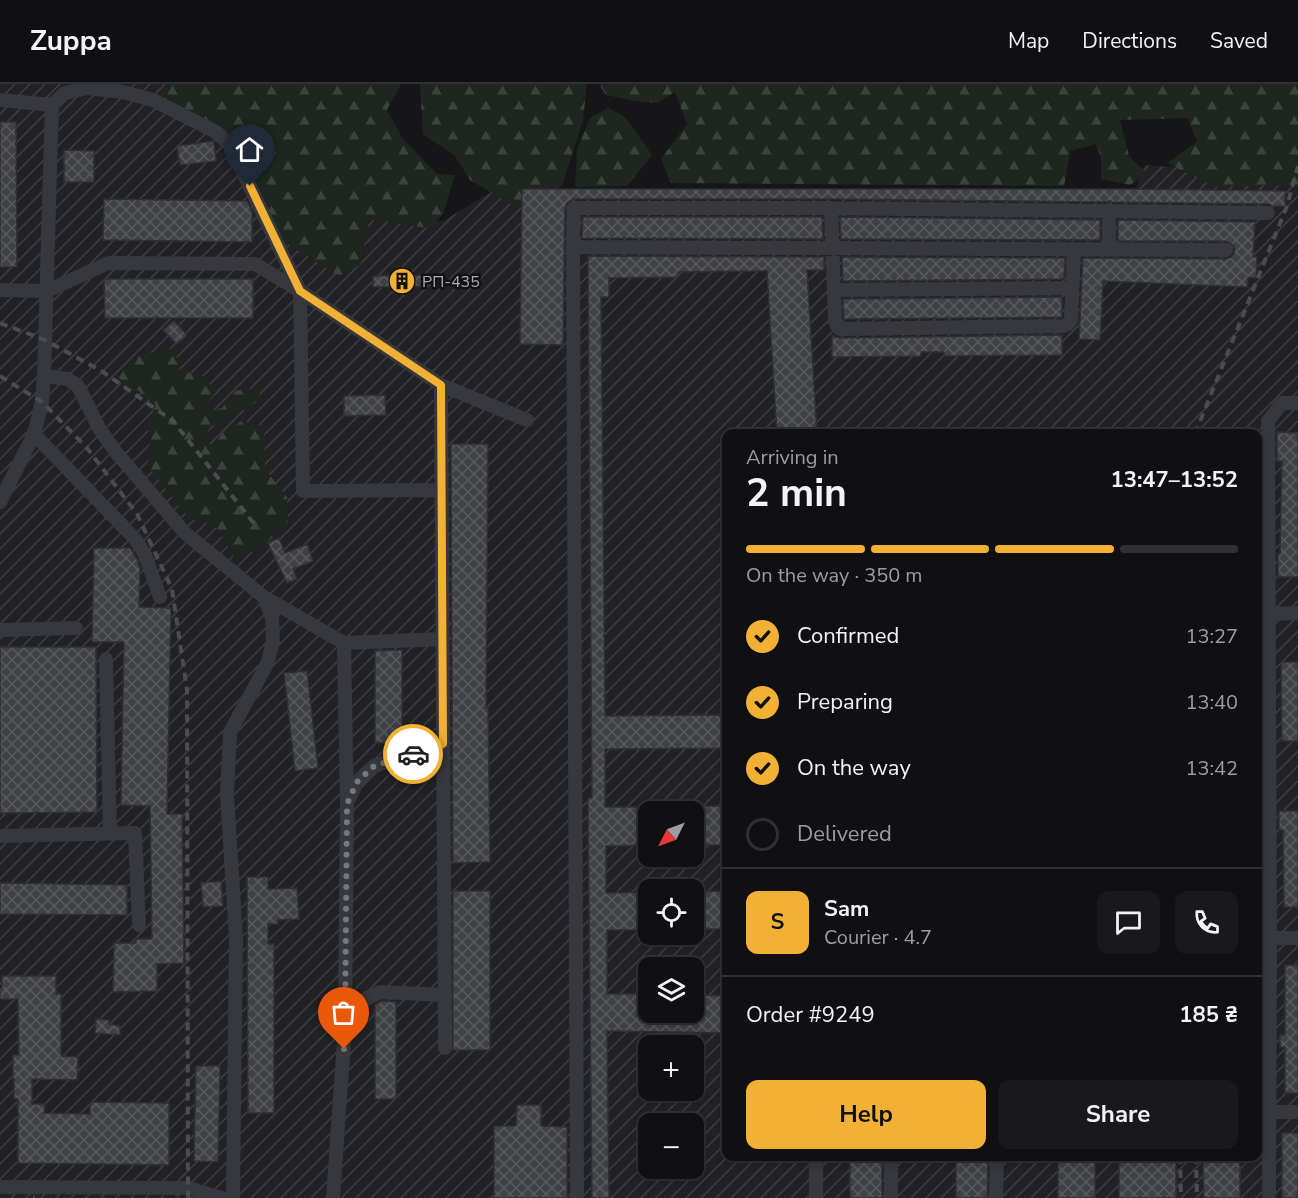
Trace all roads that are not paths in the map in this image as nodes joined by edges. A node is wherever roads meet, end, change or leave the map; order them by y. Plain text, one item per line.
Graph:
1 (0, 100) edge
2 (52, 105) junction
3 (831, 208) junction
4 (1109, 210) junction
5 (1268, 213) dead end
6 (573, 247) junction
7 (832, 248) junction
8 (1074, 250) junction
9 (1109, 250) junction
10 (1226, 250) dead end
11 (1072, 288) junction
12 (0, 290) edge
13 (834, 290) junction
14 (47, 291) junction
15 (300, 291) junction
16 (44, 376) junction
17 (441, 385) junction
18 (1298, 403) edge
19 (527, 420) dead end
20 (34, 434) junction
21 (442, 490) junction
22 (0, 502) edge
23 (160, 597) dead end
24 (264, 597) junction
25 (1298, 613) edge
26 (1269, 614) junction
27 (76, 628) dead end
28 (0, 630) edge
29 (443, 639) junction
30 (344, 644) junction
31 (106, 658) dead end
32 (443, 744) junction
33 (347, 804) junction
34 (110, 834) junction
35 (0, 836) edge
36 (139, 925) dead end
37 (1263, 938) edge
38 (1298, 938) edge
39 (444, 995) junction
40 (345, 1027) junction
41 (445, 1048) dead end
42 (1269, 1112) junction
43 (1298, 1112) edge
44 (816, 1161) edge
45 (891, 1161) edge
46 (997, 1161) edge
47 (0, 1187) edge
48 (221, 1198) edge
49 (233, 1198) edge
50 (333, 1198) edge
51 (578, 1198) edge
52 (816, 1198) edge
53 (891, 1198) edge
54 (996, 1198) edge
55 (1269, 1198) edge

1 - 2 street
2 - 14 street
2 - 15 street
3 - 4 street
3 - 6 street
3 - 7 street
4 - 5 street
4 - 9 street
6 - 7 street
6 - 51 street
7 - 8 street
7 - 13 street
8 - 9 street
8 - 11 street
9 - 10 street
11 - 13 street
11 - 13 street
12 - 14 street
14 - 15 street
14 - 16 street
15 - 17 street
15 - 21 street
16 - 20 street
16 - 24 street
17 - 19 street
17 - 21 street
18 - 26 street
20 - 22 street
20 - 23 street
21 - 29 street
24 - 30 street
24 - 49 street
25 - 26 street
26 - 37 street
27 - 28 street
29 - 30 street
29 - 32 street
30 - 33 street
31 - 34 street
32 - 33 street
32 - 39 street
33 - 40 street
34 - 35 street
34 - 36 street
37 - 38 street
37 - 42 street
39 - 40 street
39 - 41 street
40 - 50 street
42 - 43 street
42 - 55 street
44 - 52 street
45 - 53 street
46 - 54 street
47 - 48 street

